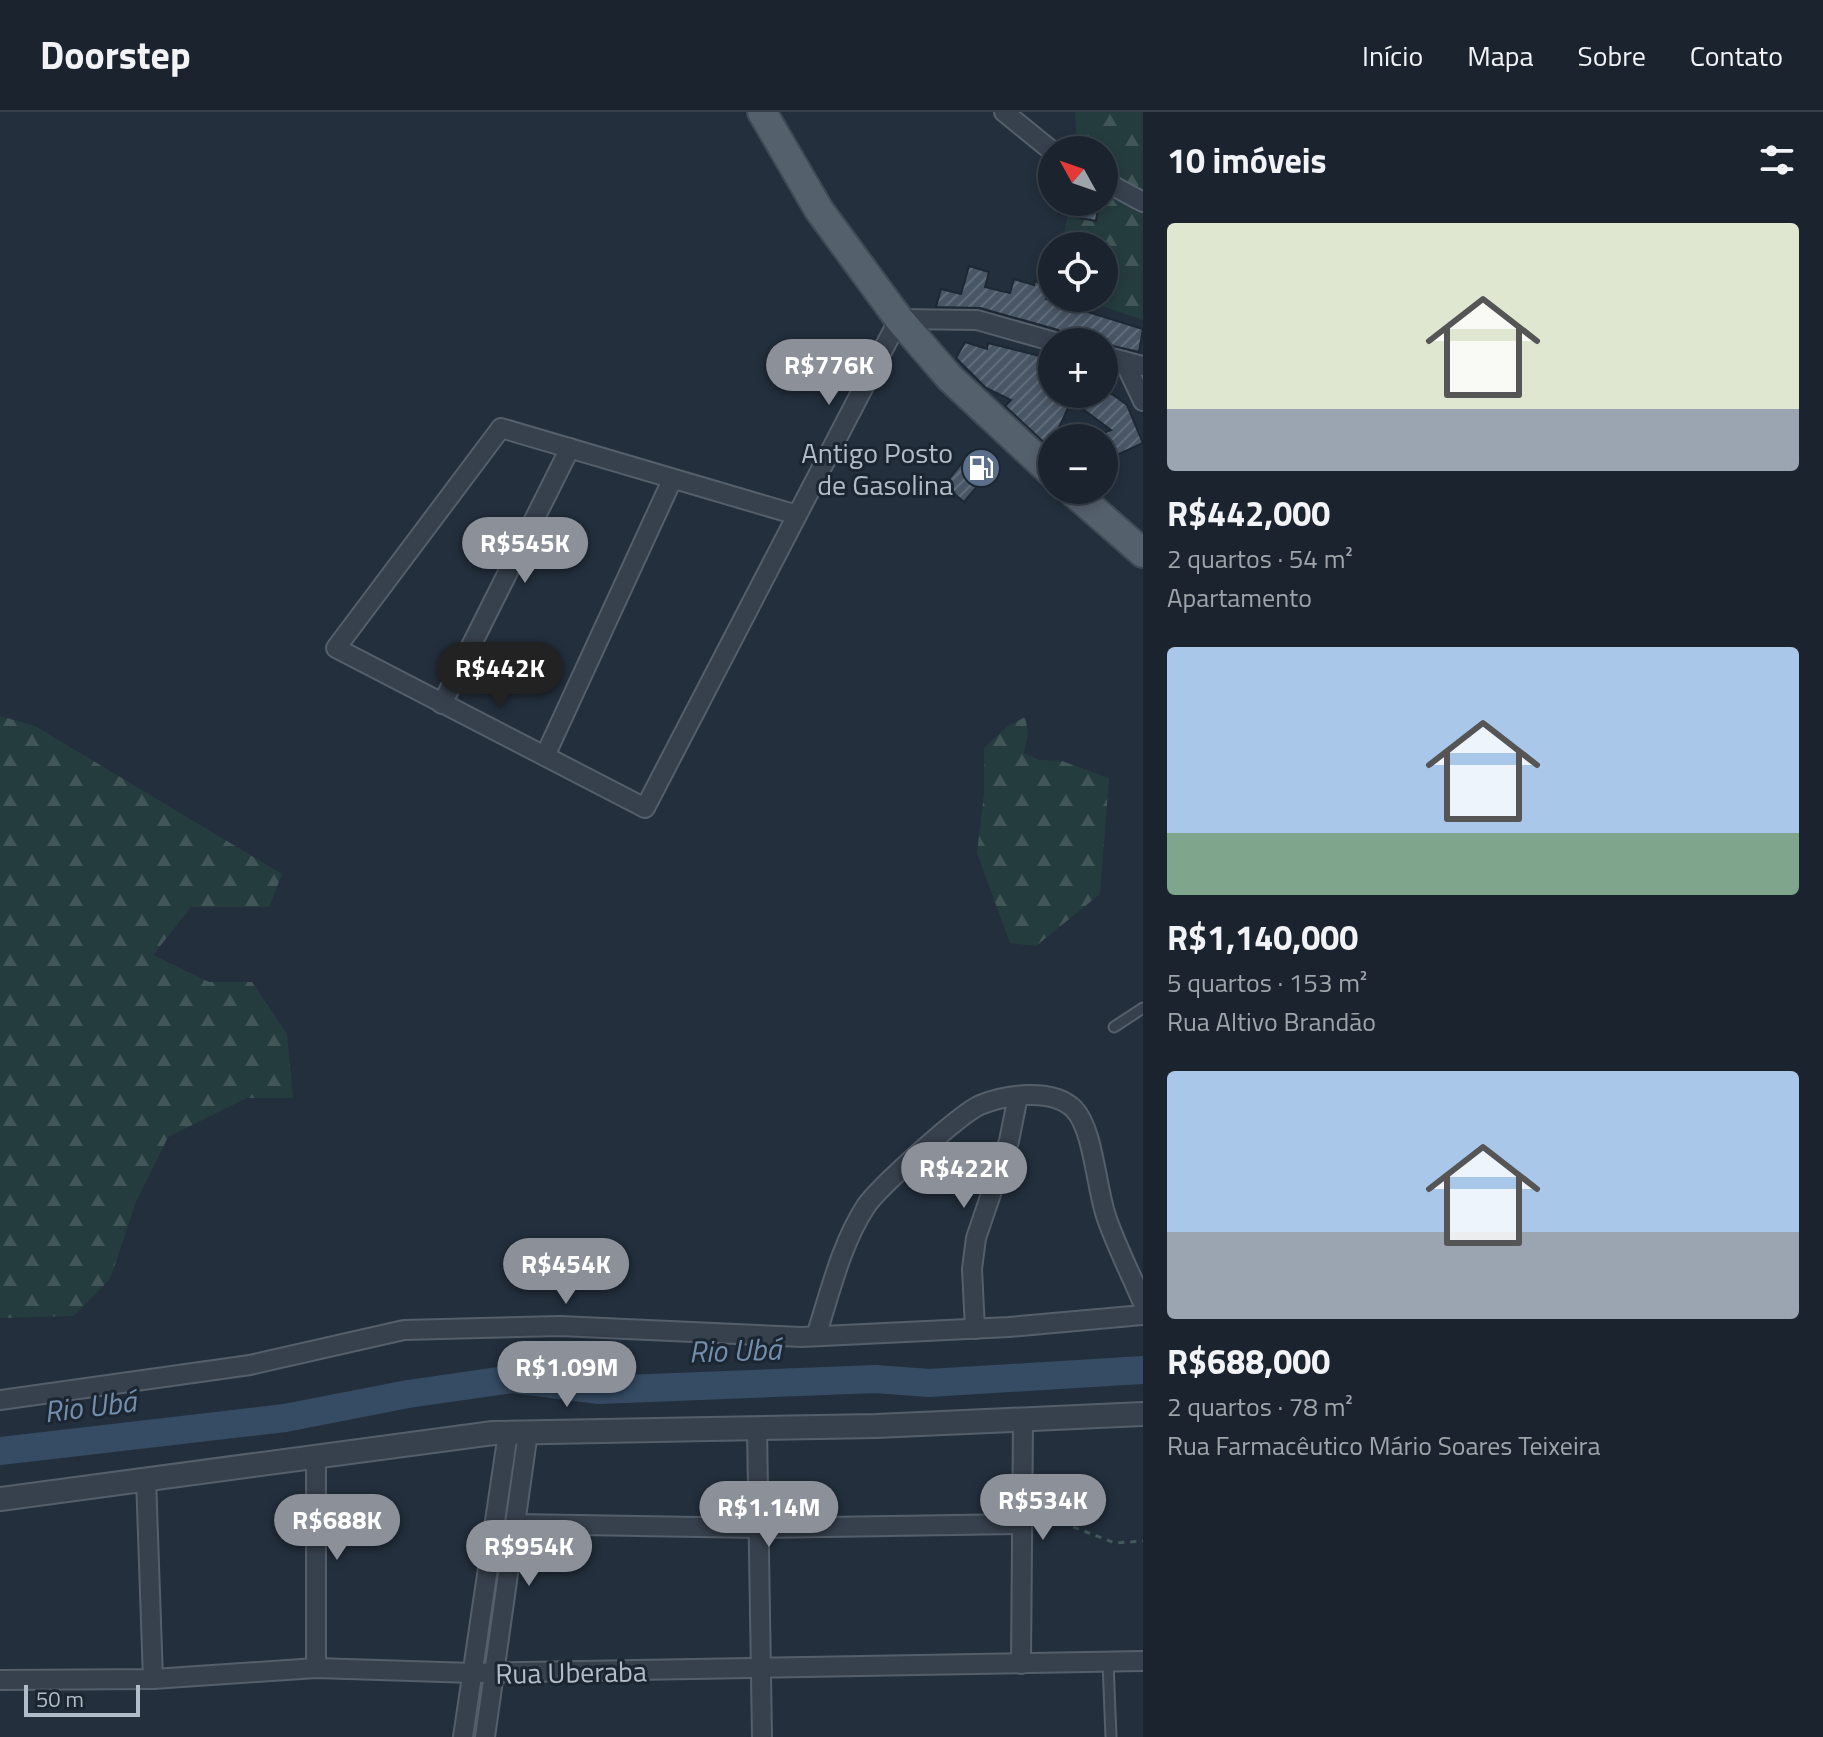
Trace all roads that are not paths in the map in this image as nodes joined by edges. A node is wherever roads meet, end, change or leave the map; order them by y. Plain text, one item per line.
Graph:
1 (762, 112) edge
2 (1004, 112) edge
3 (1038, 140) edge
4 (1118, 189) edge
5 (1143, 202) edge
6 (899, 319) junction
7 (1038, 337) edge
8 (1118, 360) edge
9 (1124, 361) junction
10 (1143, 366) edge
11 (1143, 401) edge
12 (570, 448) junction
13 (1038, 460) edge
14 (672, 480) junction
15 (1087, 504) edge
16 (797, 515) junction
17 (1143, 553) edge
18 (442, 704) junction
19 (545, 756) junction
20 (1143, 1008) edge
21 (1114, 1027) dead end
22 (1018, 1096) junction
23 (1143, 1303) edge
24 (1143, 1315) edge
25 (975, 1329) junction
26 (816, 1336) junction
27 (0, 1400) edge
28 (1143, 1414) edge
29 (1023, 1419) junction
30 (757, 1428) junction
31 (518, 1433) junction
32 (316, 1456) junction
33 (146, 1478) junction
34 (0, 1499) edge
35 (517, 1524) junction
36 (1022, 1524) junction
37 (759, 1528) junction
38 (1143, 1661) edge
39 (1108, 1662) junction
40 (1021, 1664) junction
41 (316, 1668) junction
42 (761, 1669) junction
43 (473, 1673) junction
44 (496, 1673) junction
45 (153, 1679) junction
46 (0, 1680) edge
47 (463, 1737) edge
48 (485, 1737) edge
49 (762, 1737) edge
50 (1111, 1737) edge

1 - 6 main road
2 - 3 street
4 - 5 street
6 - 7 street
6 - 13 main road
6 - 16 street
8 - 9 street
9 - 10 street
9 - 11 street
12 - 14 street
12 - 18 street
12 - 18 street
14 - 16 street
14 - 19 street
15 - 17 main road
16 - 19 street
18 - 19 street
20 - 21 lane
22 - 23 street
22 - 25 street
22 - 26 street
24 - 25 street
25 - 26 street
26 - 27 street
28 - 29 street
29 - 30 street
29 - 36 street
30 - 31 street
30 - 37 street
31 - 32 street
31 - 35 street
31 - 43 street
32 - 33 street
32 - 41 street
33 - 34 street
33 - 45 street
35 - 37 street
35 - 44 street
36 - 37 street
36 - 40 street
37 - 42 street
38 - 39 street, Rua Uberaba
39 - 40 street, Rua Uberaba
39 - 50 lane
40 - 42 street, Rua Uberaba
41 - 43 street, Rua Uberaba
41 - 45 street, Rua Uberaba
42 - 44 street, Rua Uberaba
42 - 49 street
43 - 44 street, Rua Uberaba
43 - 47 street
44 - 48 street
45 - 46 street, Rua Uberaba

